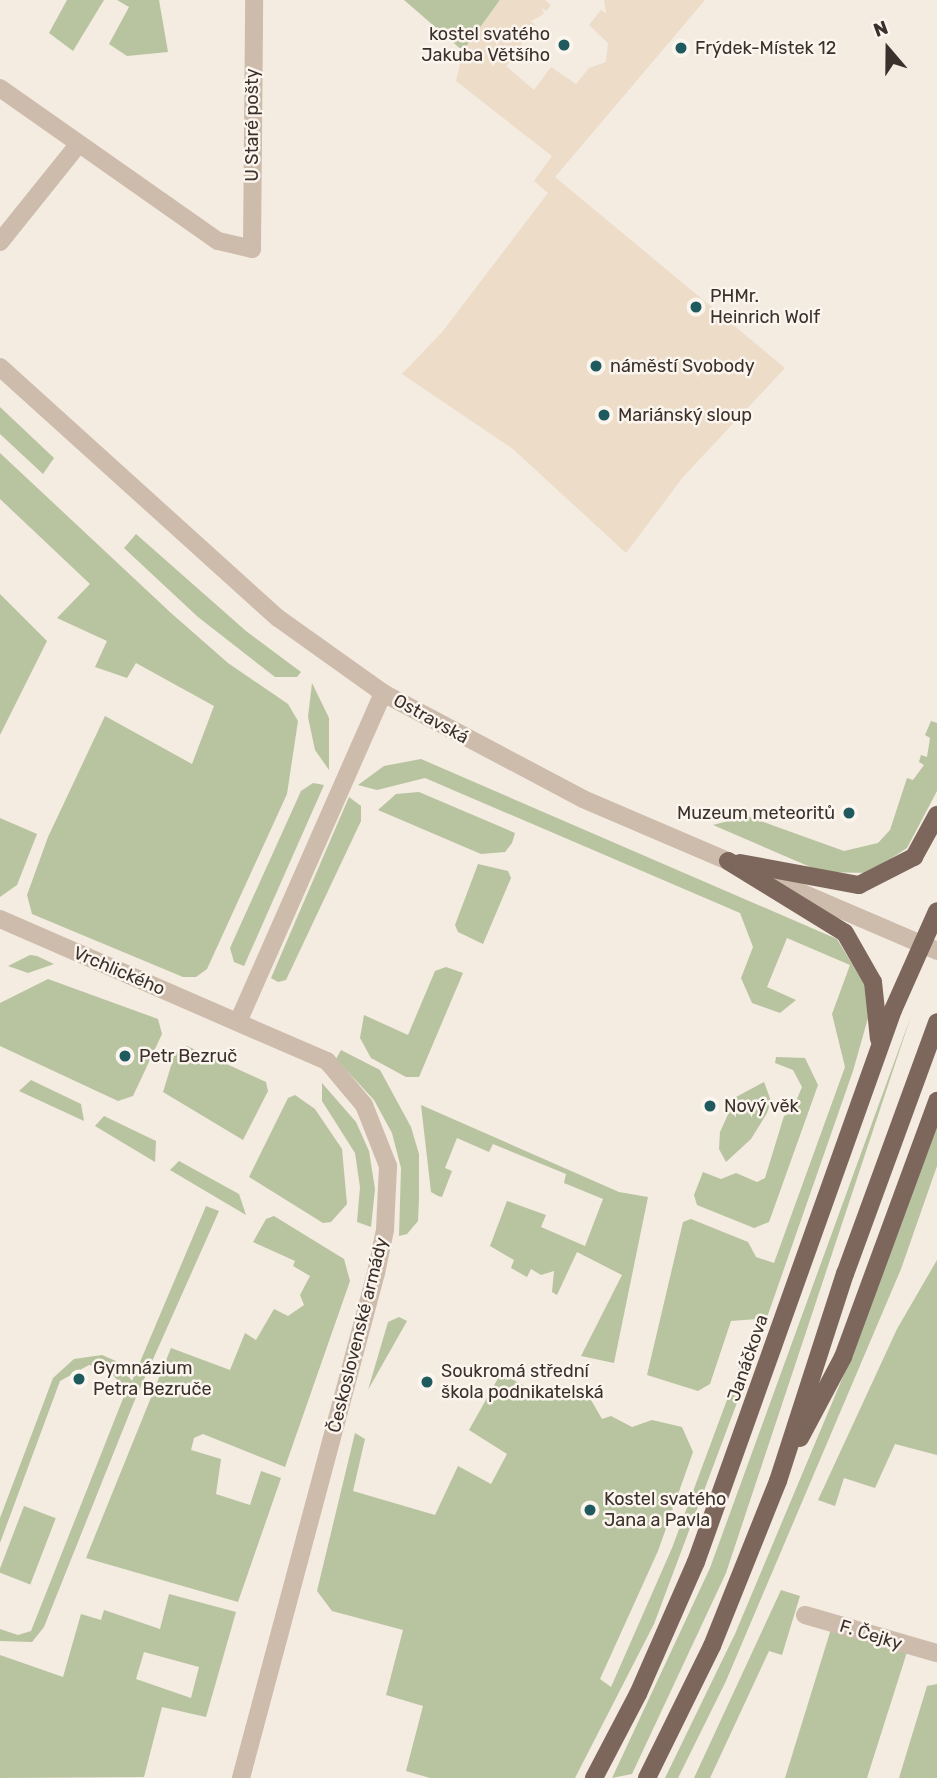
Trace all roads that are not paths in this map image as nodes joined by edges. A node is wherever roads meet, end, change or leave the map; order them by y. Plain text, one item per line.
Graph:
1 (254, 0) edge
2 (0, 88) edge
3 (76, 146) junction
4 (0, 242) edge
5 (0, 367) edge
6 (383, 693) junction
7 (937, 815) edge
8 (728, 861) junction
9 (937, 911) edge
10 (0, 919) edge
11 (930, 947) edge
12 (238, 1022) junction
13 (937, 1022) edge
14 (879, 1049) junction
15 (937, 1101) edge
16 (778, 1481) junction
17 (805, 1615) dead end
18 (937, 1653) edge
19 (241, 1778) edge
20 (594, 1778) edge
21 (648, 1778) edge

1 - 3 street, U Staré pošty
2 - 3 street
3 - 4 street
5 - 6 street, Ostravská
6 - 8 street, Ostravská
6 - 12 street
7 - 8 main road
8 - 11 street, Ostravská
8 - 14 main road
9 - 11 main road, Janáčkova
10 - 12 street, Vrchlického
11 - 14 main road, Janáčkova
12 - 19 street, Československé armády
13 - 16 main road
14 - 20 main road, Janáčkova
15 - 16 main road
16 - 21 main road
17 - 18 street, F. Čejky

